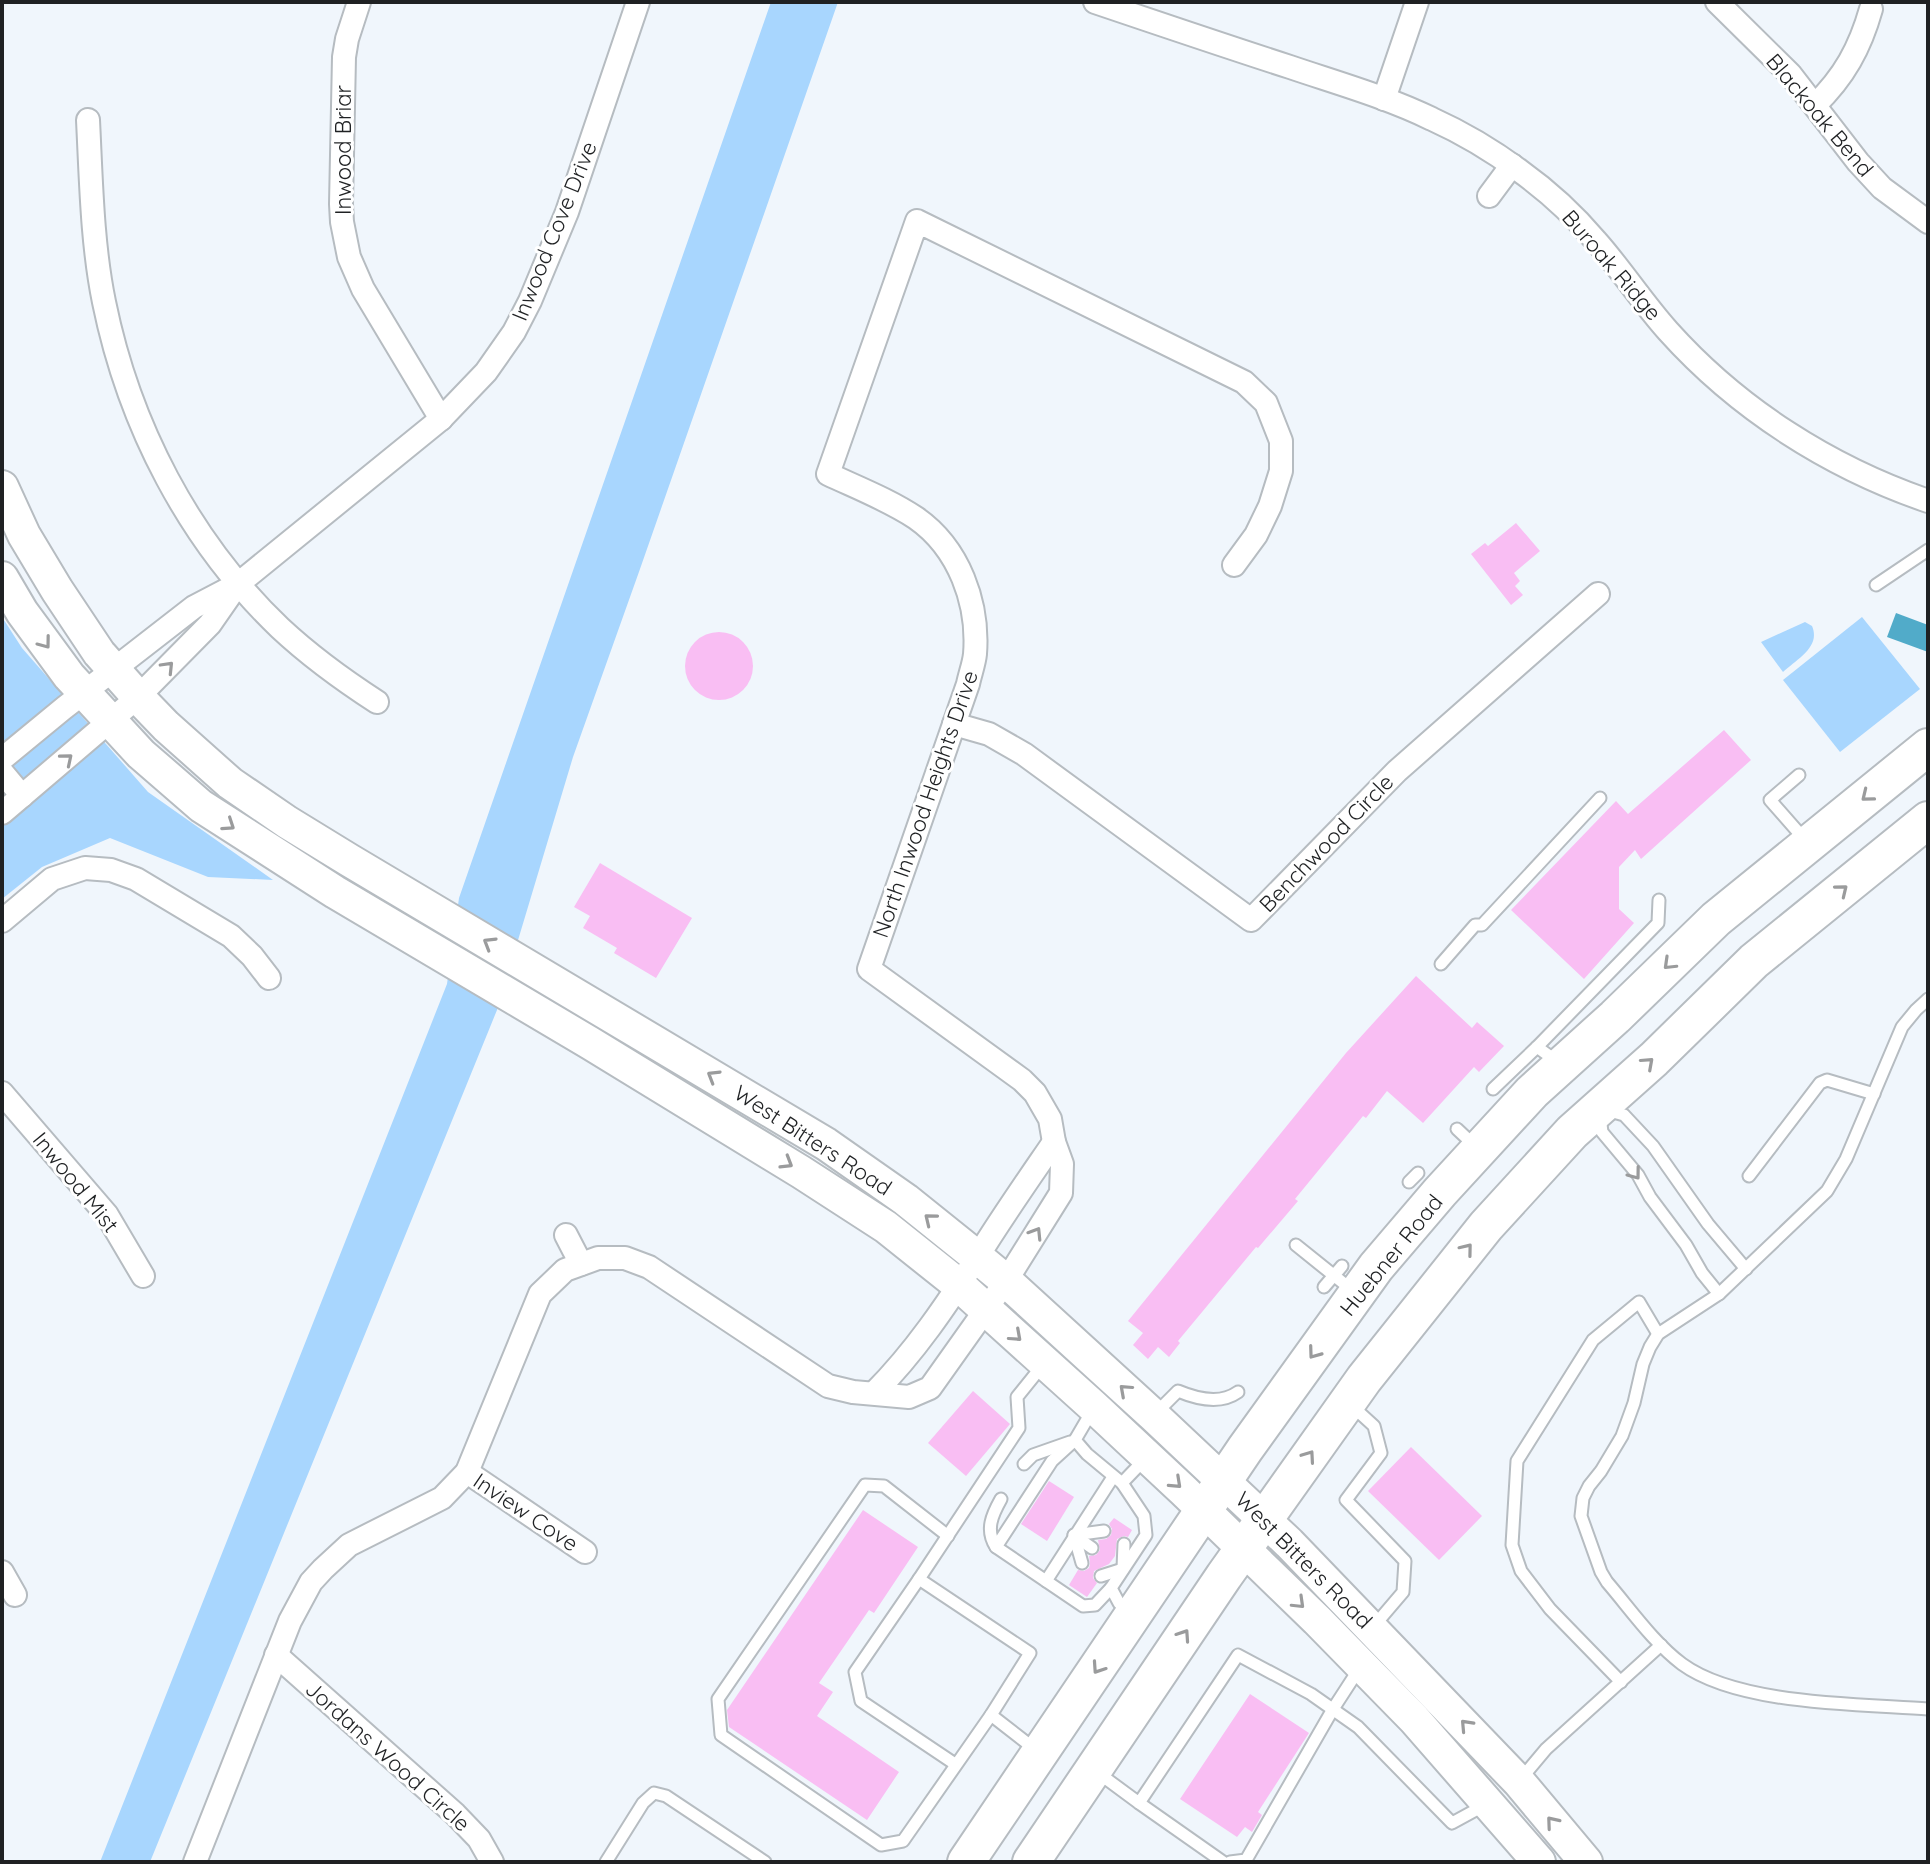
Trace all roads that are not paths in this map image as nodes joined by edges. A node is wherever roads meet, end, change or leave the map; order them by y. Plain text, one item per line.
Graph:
1 (359, 2) edge
2 (638, 2) edge
3 (1095, 2) edge
4 (1417, 2) edge
5 (1717, 2) edge
6 (1871, 9) dead end
7 (1384, 99) junction
8 (1815, 105) junction
9 (88, 120) dead end
10 (1512, 165) junction
11 (1489, 196) dead end
12 (1928, 222) edge
13 (441, 419) junction
14 (2, 487) edge
15 (1928, 501) edge
16 (1927, 552) edge
17 (1234, 565) dead end
18 (2, 578) edge
19 (238, 584) junction
20 (1876, 585) dead end
21 (1598, 594) dead end
22 (180, 618) junction
23 (197, 637) junction
24 (114, 669) junction
25 (85, 693) junction
26 (138, 697) junction
27 (377, 702) dead end
28 (111, 722) junction
29 (954, 724) junction
30 (1928, 747) edge
31 (2, 759) edge
32 (2, 772) edge
33 (1799, 775) dead end
34 (22, 796) junction
35 (1600, 798) dead end
36 (2, 813) edge
37 (1928, 820) edge
38 (1809, 844) junction
39 (1659, 900) dead end
40 (2, 921) edge
41 (1441, 964) dead end
42 (269, 978) dead end
43 (524, 984) junction
44 (1928, 999) edge
45 (599, 1028) junction
46 (1549, 1056) junction
47 (1493, 1089) dead end
48 (2, 1093) edge
49 (1874, 1094) junction
50 (1599, 1108) junction
51 (1054, 1142) junction
52 (1749, 1176) dead end
53 (1026, 1183) junction
54 (1054, 1203) junction
55 (566, 1235) dead end
56 (1296, 1245) dead end
57 (977, 1257) junction
58 (581, 1264) junction
59 (1746, 1269) junction
60 (143, 1276) dead end
61 (1006, 1281) junction
62 (1339, 1281) junction
63 (960, 1286) junction
64 (1719, 1294) junction
65 (987, 1310) junction
66 (1658, 1334) junction
67 (910, 1353) junction
68 (1045, 1362) junction
69 (938, 1378) junction
70 (1238, 1392) dead end
71 (874, 1393) junction
72 (1348, 1402) junction
73 (1094, 1407) junction
74 (1154, 1416) junction
75 (1075, 1440) junction
76 (1147, 1457) junction
77 (1024, 1464) dead end
78 (467, 1472) junction
79 (1117, 1480) junction
80 (1214, 1496) junction
81 (1001, 1499) dead end
82 (1264, 1520) junction
83 (1104, 1531) dead end
84 (1074, 1535) junction
85 (948, 1536) junction
86 (1124, 1544) dead end
87 (996, 1547) junction
88 (1092, 1548) dead end
89 (1244, 1549) junction
90 (585, 1552) dead end
91 (1151, 1561) junction
92 (1112, 1562) dead end
93 (1082, 1563) dead end
94 (1123, 1569) junction
95 (2, 1572) edge
96 (1101, 1576) dead end
97 (919, 1579) junction
98 (1046, 1581) junction
99 (15, 1595) dead end
100 (1122, 1600) junction
101 (1373, 1628) junction
102 (1661, 1645) junction
103 (276, 1655) junction
104 (1361, 1665) junction
105 (1621, 1682) junction
106 (1333, 1709) junction
107 (1928, 1709) edge
108 (991, 1715) junction
109 (1040, 1753) junction
110 (955, 1764) junction
111 (1093, 1769) junction
112 (1519, 1782) junction
113 (1139, 1803) junction
114 (1489, 1803) junction
115 (195, 1862) edge
116 (492, 1862) edge
117 (606, 1862) edge
118 (765, 1862) edge
119 (966, 1862) edge
120 (1031, 1862) edge
121 (1223, 1862) edge
122 (1230, 1862) edge
123 (1539, 1862) edge
124 (1586, 1862) edge

1 - 13 street, Inwood Briar
2 - 13 street, Inwood Cove Drive
3 - 7 street, Buroak Ridge
4 - 7 street
5 - 8 street, Blackoak Bend
6 - 8 street
7 - 10 street, Buroak Ridge
8 - 12 street, Blackoak Bend
9 - 19 street
10 - 11 street
10 - 15 street, Buroak Ridge
13 - 19 street, Inwood Cove Drive
14 - 24 main road, West Bitters Road
16 - 20 lane
17 - 29 street, North Inwood Heights Drive
18 -> 25 main road, West Bitters Road
19 - 22 street, Inwood Cove Drive
19 - 23 street, Inwood Cove Drive
19 - 27 street
21 - 29 street, Benchwood Circle
22 - 23 street
22 - 24 street, Inwood Cove Drive
26 -> 23 street, Inwood Cove Drive
24 - 25 street, Inwood Cove Drive
24 - 26 main road, West Bitters Road
25 - 28 main road, West Bitters Road
25 - 31 street, Inwood Cove Drive
26 - 28 street, Inwood Cove Drive
43 -> 26 main road, West Bitters Road
34 -> 28 street, Inwood Cove Drive
28 -> 43 main road, West Bitters Road
29 - 51 street, North Inwood Heights Drive
30 -> 38 main road, Huebner Road
32 - 34 street
33 - 38 lane
34 - 36 street, Inwood Cove Drive
35 - 41 lane
50 -> 37 main road
38 -> 46 main road, Huebner Road
39 - 46 lane
40 - 42 street
43 - 45 main road, West Bitters Road
44 - 49 lane
57 -> 45 main road, West Bitters Road
45 -> 63 main road, West Bitters Road
46 - 47 lane
46 - 50 main road
46 - 62 main road, Huebner Road
48 - 60 street, Inwood Mist
49 - 52 lane
49 - 59 lane
50 - 59 lane
50 -> 64 lane
72 -> 50 main road
51 - 53 street
51 - 54 street, North Inwood Heights Drive
53 - 54 street
53 - 57 street
61 -> 54 street, North Inwood Heights Drive
55 - 58 street
56 - 62 lane
57 - 61 main road, West Bitters Road
57 - 63 street
58 - 71 street
58 - 78 street
59 - 64 lane
61 - 65 street, North Inwood Heights Drive
74 -> 61 main road, West Bitters Road
62 -> 80 main road, Huebner Road
63 - 65 main road, West Bitters Road
63 - 67 street
64 - 66 lane
65 -> 68 main road, West Bitters Road
65 - 69 street, North Inwood Heights Drive
66 - 102 lane
66 - 105 lane
67 - 69 street
67 - 71 street
68 - 73 main road, West Bitters Road
68 - 85 lane
69 - 71 street
70 - 74 lane
82 -> 72 main road
72 - 101 lane
73 - 75 lane
73 - 76 main road, West Bitters Road
74 - 80 main road, West Bitters Road
75 - 77 lane
75 - 79 lane
75 - 87 lane
76 - 79 lane
76 -> 80 main road, West Bitters Road
78 - 90 street, Inview Cove
78 - 103 street
79 - 84 lane
79 - 91 lane
80 - 82 main road, West Bitters Road
80 - 89 main road, West Bitters Road
80 - 91 main road, Huebner Road
81 - 87 lane
82 - 89 main road
82 - 101 main road, West Bitters Road
83 - 84 lane
84 - 88 lane
84 - 93 lane
84 - 98 lane
85 - 97 lane
85 - 110 lane
86 - 94 lane
87 - 98 lane
89 -> 104 main road, West Bitters Road
111 -> 89 main road
91 - 94 lane
91 - 100 main road, Huebner Road
92 - 94 lane
94 - 96 lane
94 - 100 lane
95 - 99 street
97 - 108 lane
97 - 110 lane
98 - 100 lane
100 -> 109 main road, Huebner Road
112 -> 101 main road, West Bitters Road
102 - 105 lane
102 - 107 lane
103 - 115 street
103 - 116 street, Jordans Wood Circle
104 - 106 lane
104 - 114 main road, West Bitters Road
105 - 112 lane
106 - 113 lane
106 - 114 lane
106 - 122 lane
108 - 109 lane
108 - 110 lane
109 - 119 main road, Huebner Road
111 - 113 lane
111 - 120 main road
112 - 114 main road
124 -> 112 main road, West Bitters Road
113 - 121 lane
114 - 123 main road, West Bitters Road
117 - 118 lane

